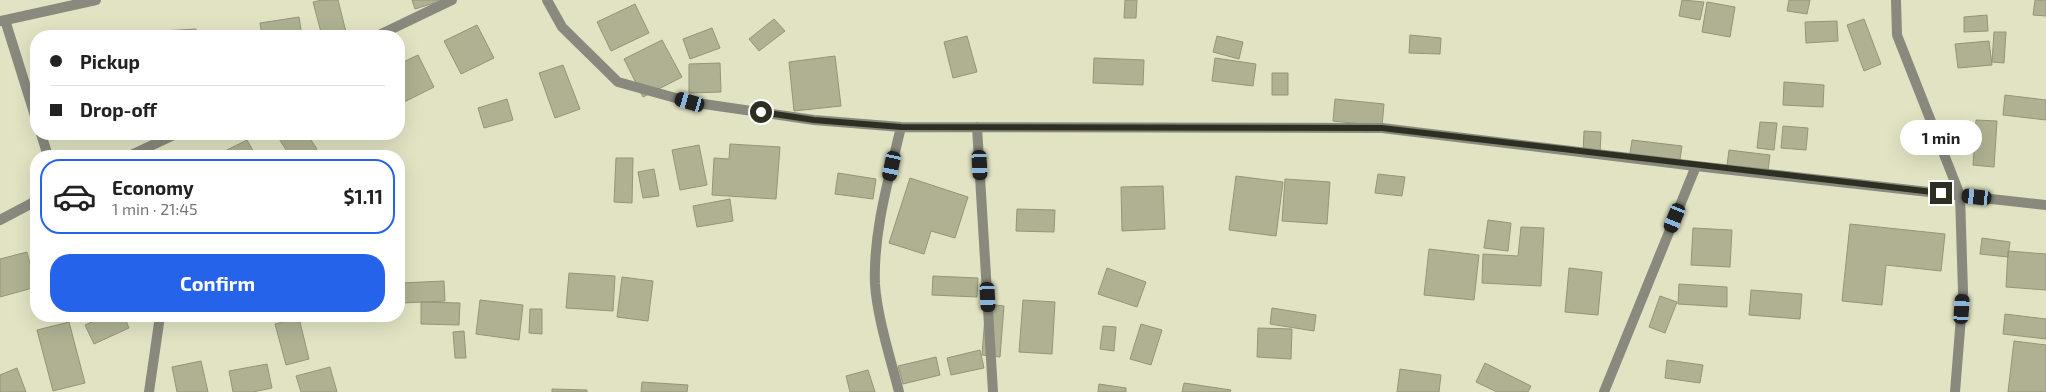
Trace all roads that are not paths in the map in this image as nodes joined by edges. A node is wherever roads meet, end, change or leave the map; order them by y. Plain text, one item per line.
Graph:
1 (96, 0) edge
2 (452, 0) edge
3 (547, 0) edge
4 (1896, 0) edge
5 (3, 20) edge
6 (390, 30) edge
7 (30, 101) edge
8 (901, 127) junction
9 (977, 127) junction
10 (165, 140) edge
11 (146, 150) edge
12 (1696, 166) junction
13 (1960, 195) junction
14 (30, 204) edge
15 (2046, 204) edge
16 (0, 220) edge
17 (159, 322) edge
18 (150, 392) edge
19 (899, 392) edge
20 (993, 392) edge
21 (1604, 392) edge
22 (1955, 392) edge

1 - 5 street
2 - 6 street
3 - 8 street
4 - 13 street
5 - 7 street
8 - 9 street
8 - 19 street
9 - 12 street
9 - 20 street
10 - 11 street
12 - 13 street
12 - 21 street
13 - 15 street
13 - 22 street
14 - 16 street
17 - 18 street

